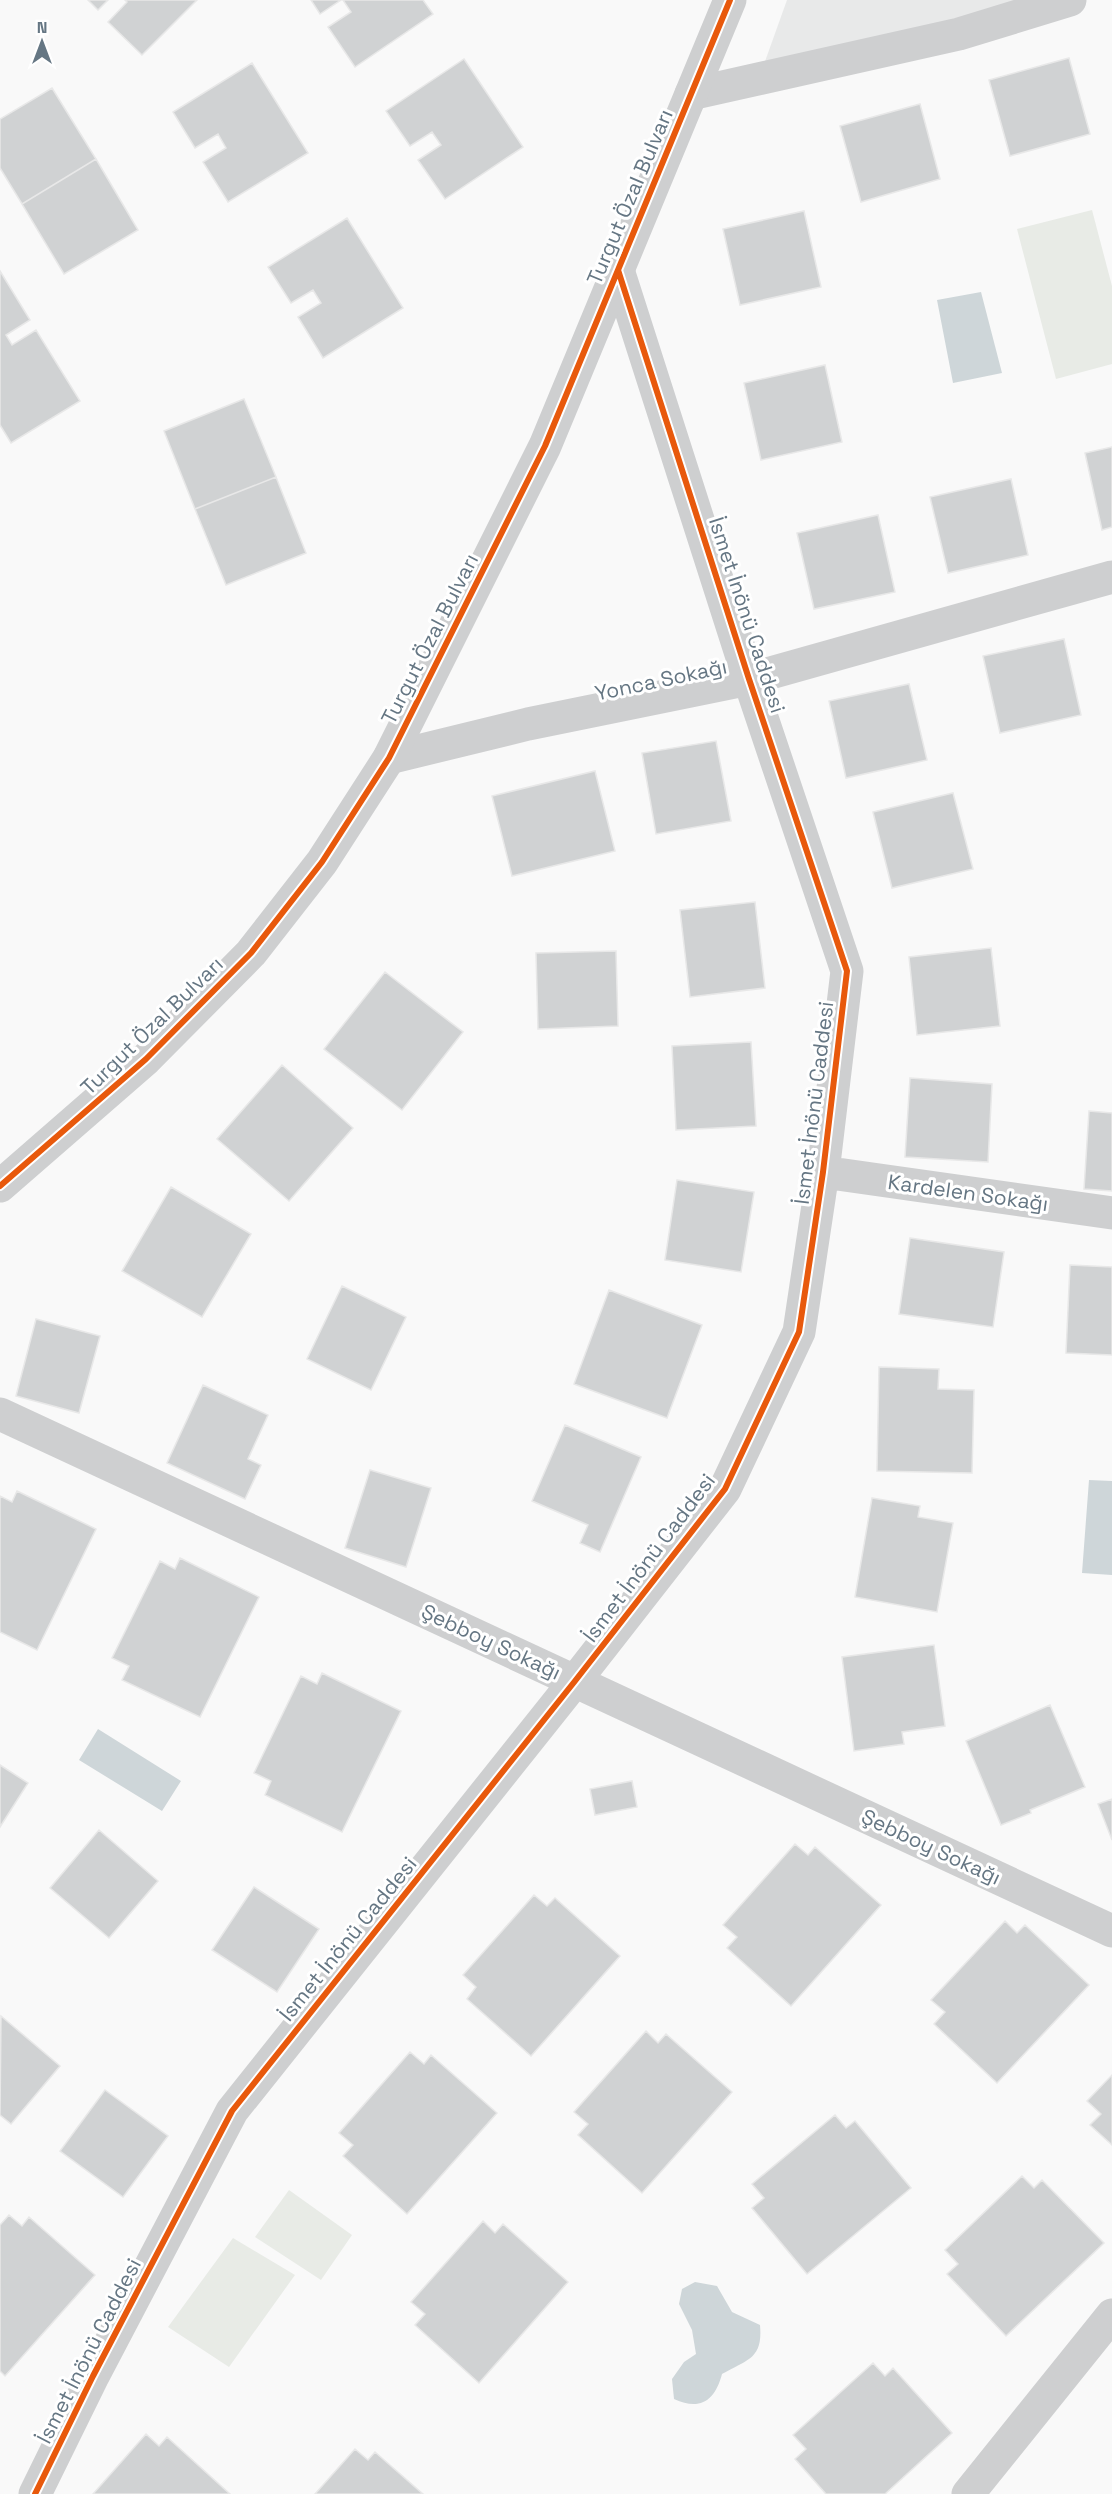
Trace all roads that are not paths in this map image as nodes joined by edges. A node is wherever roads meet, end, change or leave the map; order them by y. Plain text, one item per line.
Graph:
1 (730, 0) edge
2 (1070, 0) edge
3 (692, 94) junction
4 (618, 270) junction
5 (1112, 578) edge
6 (749, 679) junction
7 (389, 758) junction
8 (824, 1172) junction
9 (0, 1186) edge
10 (1112, 1213) edge
11 (0, 1414) edge
12 (575, 1682) junction
13 (1112, 1931) edge
14 (1112, 2315) edge
15 (34, 2494) edge
16 (968, 2494) edge

1 - 3 street, Turgut Özal Bulvarı
2 - 3 street
3 - 4 street, Turgut Özal Bulvarı
4 - 6 street, İsmet İnönü Caddesi
4 - 7 street, Turgut Özal Bulvarı
5 - 6 street, Yonca Sokağı
6 - 7 street, Yonca Sokağı
6 - 8 street, İsmet İnönü Caddesi
7 - 9 street, Turgut Özal Bulvarı
8 - 10 street, Kardelen Sokağı
8 - 12 street, İsmet İnönü Caddesi
11 - 12 street, Şebboy Sokağı
12 - 13 street, Şebboy Sokağı
12 - 15 street, İsmet İnönü Caddesi
14 - 16 street

